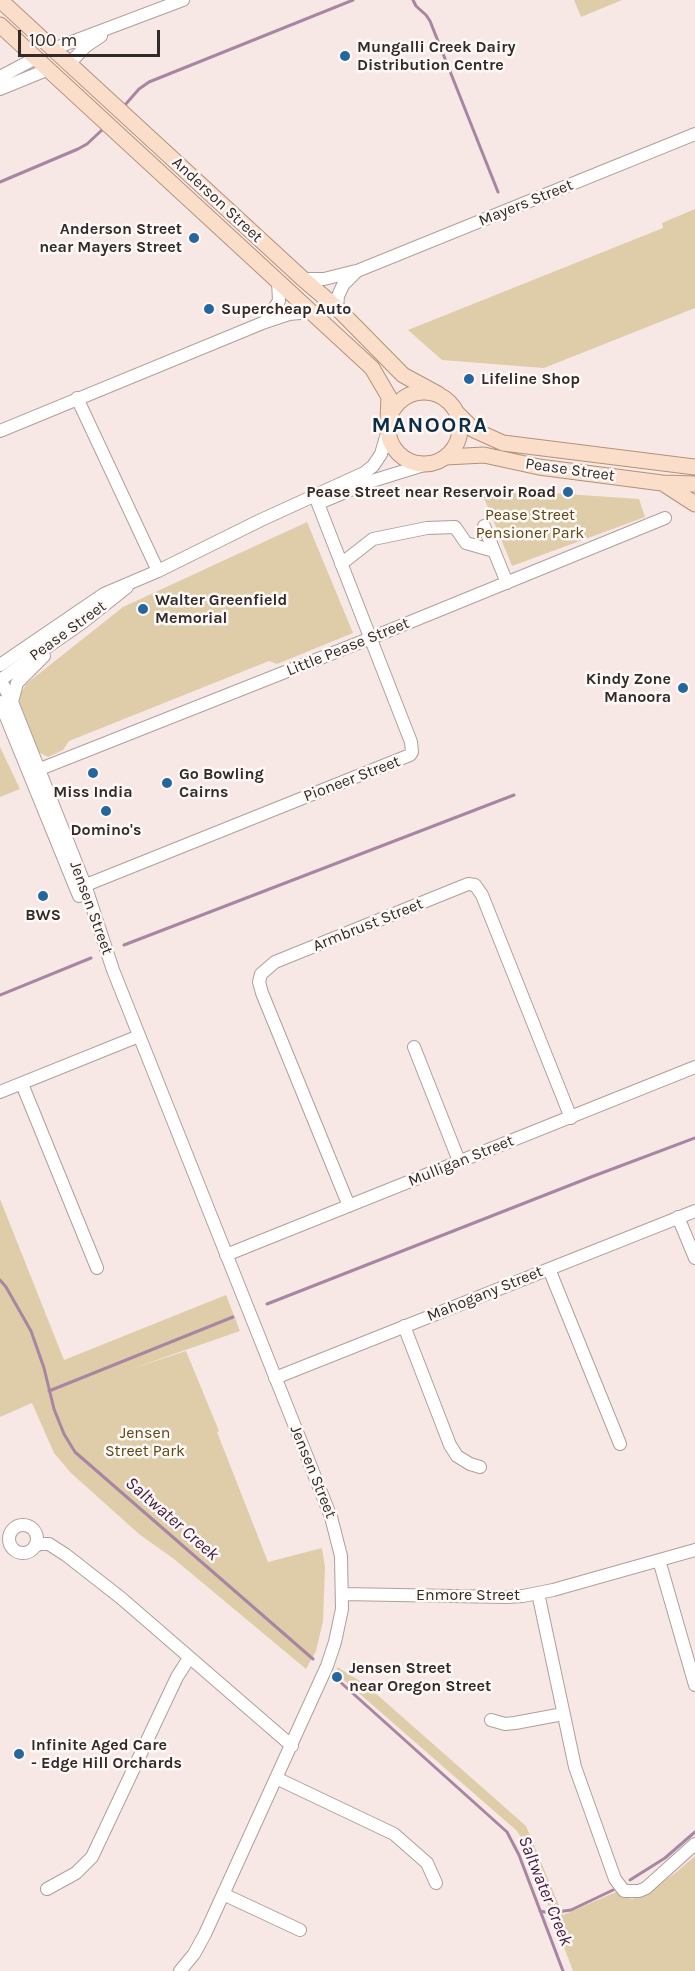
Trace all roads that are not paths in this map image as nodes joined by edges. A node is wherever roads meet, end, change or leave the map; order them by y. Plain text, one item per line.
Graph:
1 (0, 0) edge
2 (183, 0) edge
3 (0, 26) edge
4 (117, 26) junction
5 (53, 49) junction
6 (36, 58) junction
7 (69, 64) junction
8 (49, 69) junction
9 (0, 77) edge
10 (0, 89) edge
11 (695, 134) edge
12 (357, 271) junction
13 (303, 279) junction
14 (278, 281) junction
15 (337, 308) junction
16 (312, 312) junction
17 (265, 322) junction
18 (438, 394) junction
19 (77, 398) junction
20 (457, 413) junction
21 (388, 425) junction
22 (0, 431) edge
23 (446, 457) junction
24 (427, 464) junction
25 (695, 467) edge
26 (662, 483) junction
27 (695, 484) edge
28 (316, 500) junction
29 (695, 504) edge
30 (665, 518) dead end
31 (484, 526) dead end
32 (494, 551) junction
33 (341, 564) junction
34 (158, 571) junction
35 (135, 580) junction
36 (507, 582) junction
37 (64, 636) junction
38 (371, 638) junction
39 (0, 665) edge
40 (0, 680) edge
41 (6, 702) edge
42 (0, 718) edge
43 (10, 730) junction
44 (34, 772) junction
45 (81, 887) junction
46 (139, 1036) junction
47 (414, 1047) dead end
48 (695, 1067) edge
49 (22, 1084) junction
50 (0, 1092) edge
51 (571, 1118) junction
52 (459, 1161) junction
53 (349, 1206) junction
54 (695, 1210) edge
55 (678, 1217) junction
56 (226, 1255) junction
57 (695, 1258) edge
58 (96, 1268) dead end
59 (549, 1269) junction
60 (404, 1326) junction
61 (275, 1378) junction
62 (620, 1444) dead end
63 (480, 1467) dead end
64 (31, 1527) junction
65 (54, 1546) junction
66 (34, 1547) junction
67 (695, 1550) edge
68 (659, 1560) junction
69 (538, 1593) junction
70 (342, 1594) junction
71 (189, 1658) junction
72 (695, 1685) edge
73 (563, 1714) junction
74 (491, 1720) dead end
75 (292, 1746) junction
76 (276, 1778) junction
77 (695, 1844) edge
78 (436, 1883) dead end
79 (47, 1889) dead end
80 (223, 1894) junction
81 (300, 1930) dead end
82 (180, 1971) edge

1 - 5 main road, Anderson Street
2 - 4 street
3 - 6 main road, Anderson Street
4 - 5 street
4 - 7 street
5 - 6 main road
5 - 7 main road, Anderson Street
6 - 8 main road, Anderson Street
6 - 9 street
7 - 8 main road
7 - 13 main road, Anderson Street
8 - 10 street
8 - 14 main road, Anderson Street
11 - 12 street, Mayers Street
12 - 13 street, Mayers Street
12 - 15 street, Mayers Street
13 - 15 main road, Anderson Street
14 - 16 main road, Anderson Street
14 - 17 street
15 - 18 main road, Anderson Street
16 - 17 street
16 - 21 main road, Anderson Street
17 - 19 street
18 - 20 main road
18 - 21 main road
19 - 22 street
19 - 34 street
20 - 23 main road
20 - 25 main road, Pease Street
21 - 24 main road
21 - 28 street, Pease Street
23 - 24 main road
23 - 26 main road, Pease Street
24 - 28 street, Pease Street
26 - 27 main road, Pease Street
26 - 29 main road
28 - 33 street, Pioneer Street
28 - 34 street, Pease Street
30 - 36 street, Little Pease Street
31 - 32 street
32 - 33 street
32 - 36 street
33 - 38 street, Pioneer Street
34 - 35 street, Pease Street
35 - 37 street, Pease Street
35 - 39 street, Pease Street
36 - 38 street, Little Pease Street
37 - 40 street, Pease Street
37 - 41 street
38 - 44 street, Little Pease Street
38 - 45 street, Pioneer Street
40 - 41 street, Jensen Street
41 - 43 street, Jensen Street
41 - 44 street, Jensen Street
42 - 43 street
43 - 44 street, Jensen Street
44 - 45 street, Jensen Street
45 - 46 street, Jensen Street
46 - 49 street
46 - 56 street, Jensen Street
47 - 52 street
48 - 51 street, Mulligan Street
49 - 50 street
49 - 58 street
51 - 52 street, Mulligan Street
51 - 53 street, Armbrust Street
52 - 53 street, Mulligan Street
53 - 56 street, Mulligan Street
54 - 55 street, Mahogany Street
55 - 57 street
55 - 59 street, Mahogany Street
56 - 61 street, Jensen Street
59 - 60 street, Mahogany Street
59 - 62 street
60 - 61 street, Mahogany Street
60 - 63 street
61 - 70 street, Jensen Street
64 - 65 street
64 - 66 street
64 - 66 street
65 - 66 street
65 - 71 street
67 - 68 street, Enmore Street
68 - 69 street, Enmore Street
68 - 72 street
69 - 70 street, Enmore Street
69 - 73 street
70 - 75 street, Jensen Street
71 - 75 street
71 - 79 street
73 - 74 street
73 - 77 street
75 - 76 street, Jensen Street
76 - 78 street
76 - 80 street, Jensen Street
80 - 81 street
80 - 82 street, Jensen Street

